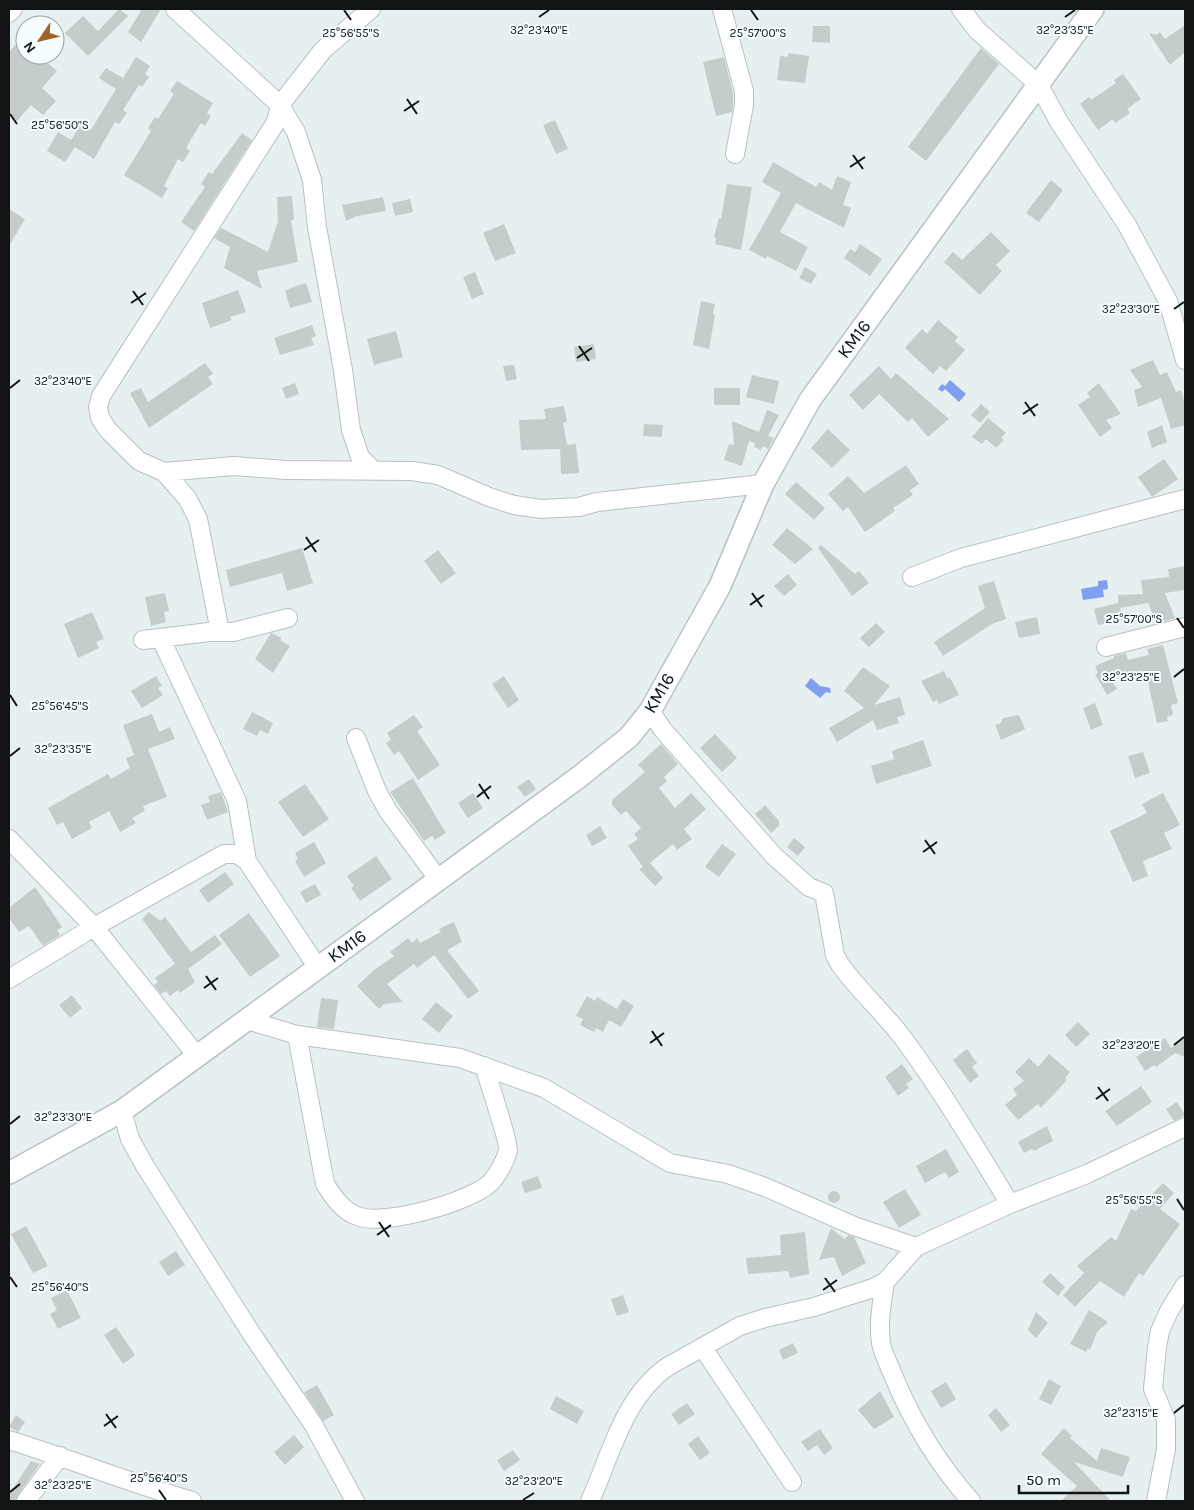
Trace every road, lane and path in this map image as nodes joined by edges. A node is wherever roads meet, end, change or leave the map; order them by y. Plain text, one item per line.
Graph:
1 (13, 9) edge
2 (175, 9) edge
3 (371, 9) edge
4 (722, 9) edge
5 (961, 9) edge
6 (1094, 9) edge
7 (9, 13) edge
8 (1039, 85) junction
9 (280, 105) junction
10 (735, 154) dead end
11 (1183, 341) edge
12 (1185, 360) edge
13 (372, 470) junction
14 (164, 472) junction
15 (763, 484) junction
16 (1185, 499) edge
17 (912, 577) dead end
18 (288, 618) dead end
19 (1185, 627) edge
20 (220, 632) junction
21 (161, 638) junction
22 (143, 640) dead end
23 (1106, 647) dead end
24 (650, 711) junction
25 (356, 738) dead end
26 (9, 839) edge
27 (247, 861) junction
28 (439, 880) junction
29 (94, 927) junction
30 (318, 968) junction
31 (9, 979) edge
32 (248, 1020) junction
33 (297, 1034) junction
34 (197, 1056) junction
35 (484, 1066) junction
36 (122, 1111) junction
37 (1185, 1127) edge
38 (9, 1173) edge
39 (1010, 1204) junction
40 (886, 1239) junction
41 (916, 1247) junction
42 (899, 1264) junction
43 (885, 1282) junction
44 (1185, 1285) edge
45 (703, 1348) junction
46 (9, 1440) edge
47 (60, 1456) junction
48 (792, 1482) dead end
49 (26, 1501) edge
50 (192, 1501) edge
51 (355, 1501) edge
52 (590, 1501) edge
53 (971, 1501) edge
54 (1156, 1501) edge

1 - 7 street
2 - 9 street
3 - 9 street
4 - 10 street
5 - 8 street
6 - 8 street, KM16
8 - 11 street
8 - 15 street, KM16
9 - 13 street
9 - 14 street
11 - 12 street
13 - 14 street
13 - 15 street
14 - 20 street
15 - 24 street, KM16
16 - 17 street
18 - 20 street
19 - 23 street
20 - 21 street
21 - 22 street
21 - 27 street
24 - 28 street, KM16
24 - 39 street
25 - 28 street
26 - 29 street
27 - 29 street
27 - 30 street
28 - 30 street, KM16
29 - 31 street
29 - 34 street
30 - 32 street, KM16
32 - 33 street
32 - 34 street, KM16
33 - 35 street
33 - 35 street
34 - 36 street, KM16
35 - 40 street
36 - 38 street, KM16
36 - 51 street
37 - 39 street
39 - 41 street
40 - 41 street
40 - 42 street
41 - 42 street
42 - 43 street
43 - 45 street
43 - 53 street
44 - 54 street
45 - 48 street
45 - 52 street
46 - 47 street
47 - 49 street
47 - 50 street

